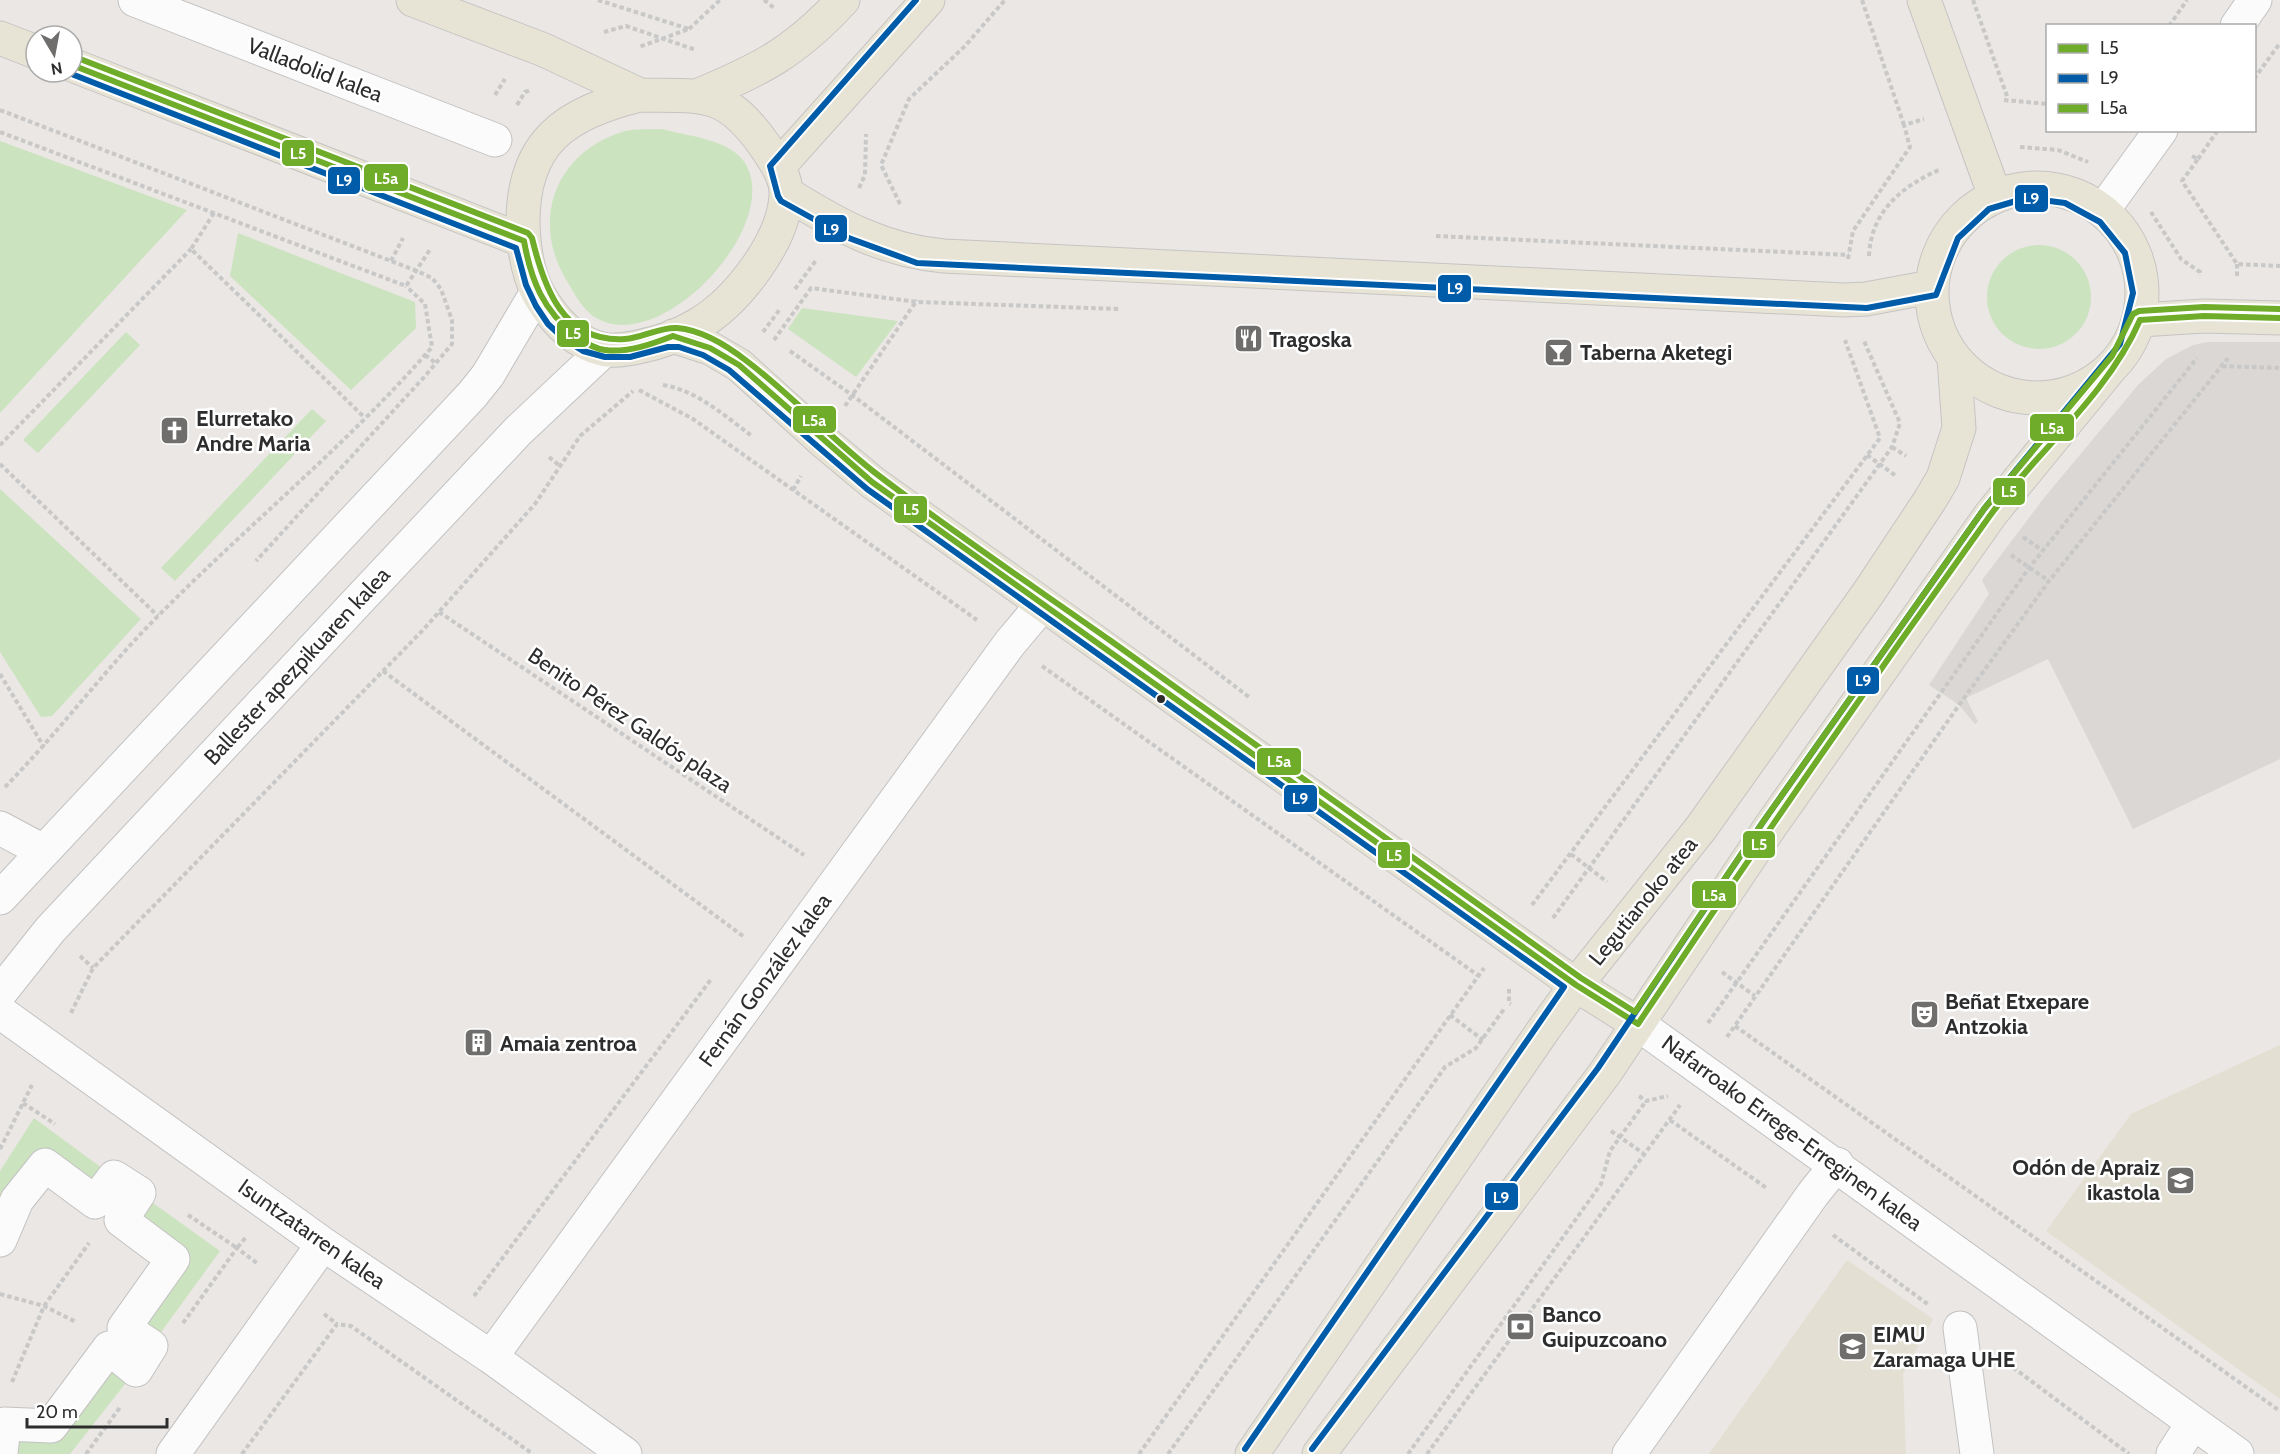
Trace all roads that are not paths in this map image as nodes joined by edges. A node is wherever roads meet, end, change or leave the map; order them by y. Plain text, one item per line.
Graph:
1 (135, 0) edge
2 (413, 0) edge
3 (843, 0) edge
4 (927, 0) edge
5 (1924, 0) edge
6 (2255, 0) edge
7 (2237, 24) edge
8 (0, 38) edge
9 (24, 47) edge
10 (84, 70) edge
11 (640, 95) junction
12 (697, 96) junction
13 (2159, 134) edge
14 (495, 140) dead end
15 (783, 180) junction
16 (1995, 196) junction
17 (2103, 210) junction
18 (524, 241) junction
19 (1931, 287) junction
20 (537, 292) junction
21 (2280, 318) edge
22 (2139, 320) junction
23 (674, 336) junction
24 (603, 350) junction
25 (1954, 359) junction
26 (2108, 371) junction
27 (1042, 605) junction
28 (0, 828) edge
29 (43, 851) junction
30 (0, 898) edge
31 (1576, 985) junction
32 (0, 993) edge
33 (0, 1012) edge
34 (1638, 1024) junction
35 (1837, 1164) junction
36 (0, 1240) edge
37 (323, 1244) junction
38 (1960, 1328) road end
39 (492, 1357) junction
40 (2193, 1423) junction
41 (1, 1454) edge
42 (173, 1454) edge
43 (625, 1454) edge
44 (1252, 1454) edge
45 (1319, 1454) edge
46 (1629, 1454) edge
47 (1977, 1454) edge
48 (2174, 1454) edge
49 (2237, 1454) edge

1 - 14 street, Valladolid kalea
2 - 11 main road
3 - 12 main road
4 - 15 main road
5 - 16 main road
6 - 7 street
8 - 9 main road
10 - 18 main road
11 - 12 main road
11 - 18 main road
12 - 15 main road
13 - 17 street
15 - 19 main road
15 - 23 main road
16 - 17 main road
16 - 19 main road
17 - 22 main road
18 - 20 main road
19 - 25 main road
20 - 24 main road
20 - 29 street
21 - 22 main road
22 - 26 main road
23 - 24 main road
23 - 27 main road, Nafarroako Errege-Erreginen kalea
24 - 32 street, Ballester apezpikuaren kalea
25 - 26 main road
25 - 31 main road, Legutianoko atea
26 - 34 main road
27 - 31 main road, Nafarroako Errege-Erreginen kalea
27 - 39 street, Fernán González kalea
28 - 29 street
29 - 30 street
31 - 34 main road, Nafarroako Errege-Erreginen kalea
31 - 44 main road, Legutianoko atea
33 - 37 street, Isuntzatarren kalea
34 - 35 street, Nafarroako Errege-Erreginen kalea
34 - 45 main road
35 - 40 street, Nafarroako Errege-Erreginen kalea
35 - 46 street
36 - 41 street
37 - 39 street, Isuntzatarren kalea
37 - 42 street
38 - 47 street
39 - 43 street, Isuntzatarren kalea
40 - 48 street
40 - 49 street, Nafarroako Errege-Erreginen kalea

